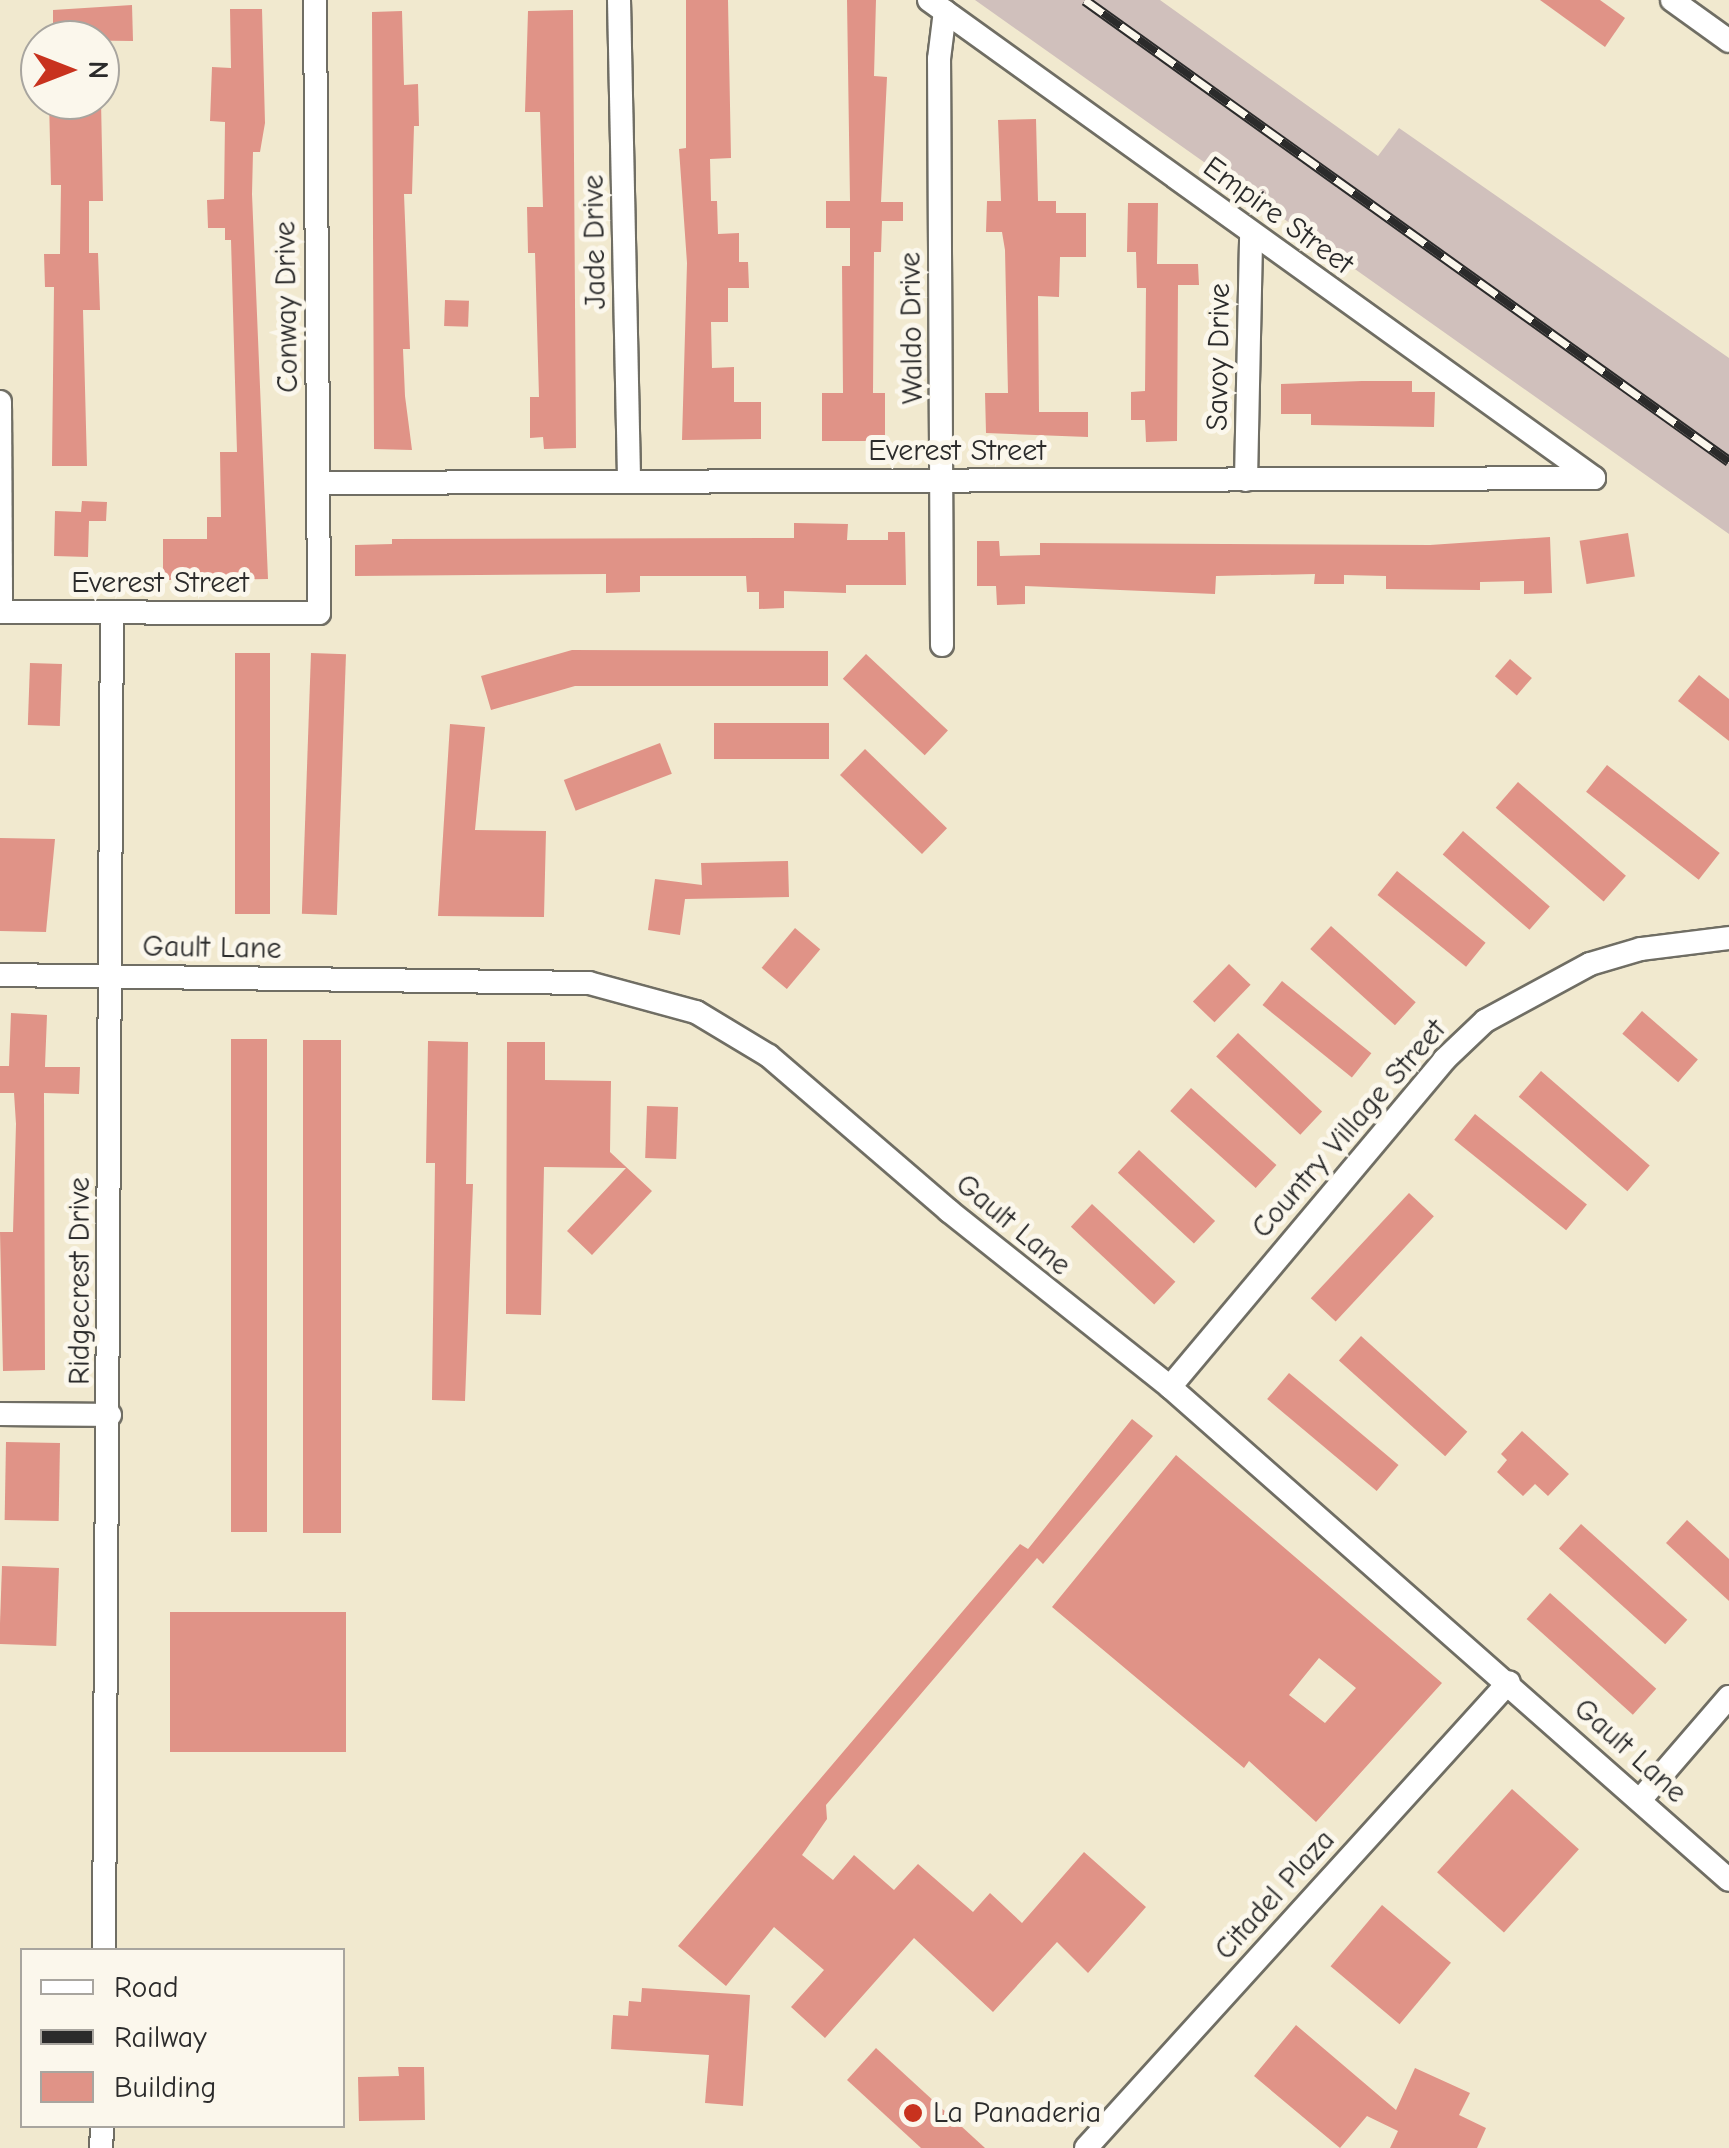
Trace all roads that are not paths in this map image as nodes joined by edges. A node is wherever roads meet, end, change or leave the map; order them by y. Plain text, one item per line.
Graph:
1 (315, 0) edge
2 (620, 0) edge
3 (1672, 0) edge
4 (937, 6) edge
5 (1729, 41) edge
6 (1251, 235) junction
7 (0, 402) edge
8 (1594, 478) joint
9 (944, 480) junction
10 (1246, 480) junction
11 (629, 482) junction
12 (319, 483) junction
13 (0, 612) edge
14 (112, 612) junction
15 (319, 613) joint
16 (942, 645) dead end
17 (1729, 938) edge
18 (0, 976) edge
19 (112, 976) junction
20 (1170, 1386) junction
21 (0, 1414) edge
22 (110, 1415) junction
23 (1509, 1682) junction
24 (1729, 1697) edge
25 (1640, 1800) junction
26 (1729, 1880) edge
27 (104, 1948) edge
28 (1086, 2148) edge

1 - 12 street, Conway Drive
2 - 11 street, Jade Drive
3 - 5 street
4 - 6 street, Empire Street
4 - 9 street, Waldo Drive
6 - 8 street, Empire Street
6 - 10 street, Savoy Drive
7 - 13 street
8 - 10 street, Everest Street
9 - 10 street, Everest Street
9 - 11 street, Everest Street
9 - 16 street, Waldo Drive
11 - 12 street, Everest Street
12 - 15 street, Conway Drive
13 - 14 street, Everest Street
14 - 15 street, Everest Street
14 - 19 street, Ridgecrest Drive
17 - 20 street, Country Village Street
18 - 19 street, Gault Lane
19 - 20 street, Gault Lane
19 - 22 street, Ridgecrest Drive
20 - 23 street, Gault Lane
21 - 22 street
22 - 27 street, Ridgecrest Drive
23 - 25 street, Gault Lane
23 - 28 street, Citadel Plaza
24 - 25 street
25 - 26 street, Gault Lane

